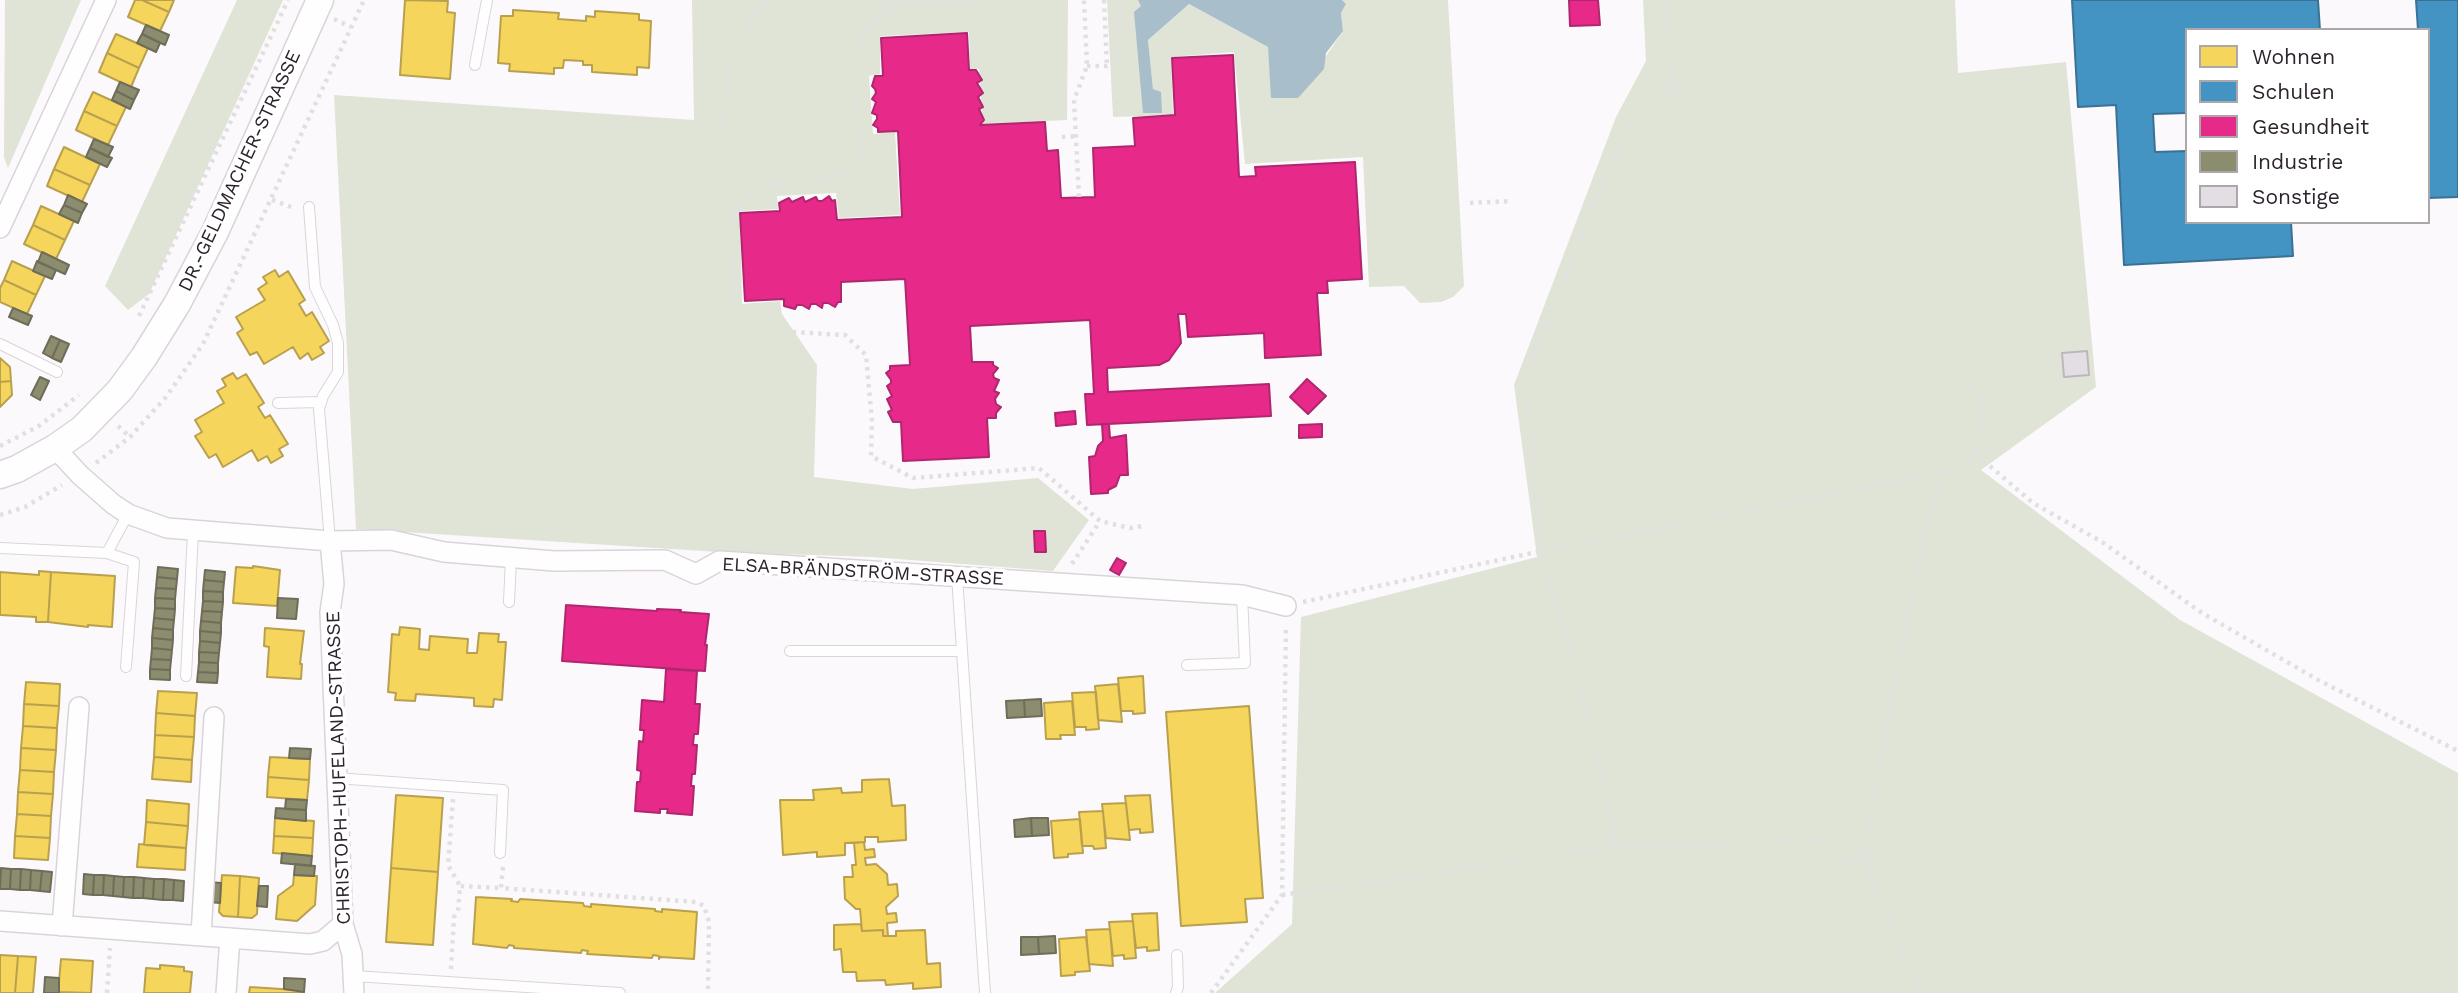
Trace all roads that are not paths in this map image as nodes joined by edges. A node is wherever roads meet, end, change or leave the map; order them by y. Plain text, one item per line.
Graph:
1 (106, 0) edge
2 (320, 0) edge
3 (487, 0) edge
4 (475, 65) dead end
5 (309, 207) road end
6 (2, 213) edge
7 (0, 344) edge
8 (57, 372) dead end
9 (320, 402) junction
10 (278, 403) dead end
11 (55, 448) junction
12 (0, 475) edge
13 (128, 514) junction
14 (193, 532) junction
15 (330, 541) junction
16 (0, 548) edge
17 (107, 553) junction
18 (511, 558) junction
19 (957, 576) junction
20 (1242, 595) junction
21 (509, 603) dead end
22 (1286, 606) road end
23 (962, 651) junction
24 (790, 652) dead end
25 (1187, 665) dead end
26 (126, 667) dead end
27 (186, 676) dead end
28 (79, 707) dead end
29 (214, 717) dead end
30 (337, 778) junction
31 (500, 853) road end
32 (0, 921) edge
33 (343, 924) junction
34 (61, 926) junction
35 (201, 936) junction
36 (230, 938) junction
37 (1177, 955) dead end
38 (354, 984) edge
39 (226, 993) edge
40 (620, 993) edge
41 (985, 993) edge
42 (1176, 993) edge

1 - 6 street
2 - 11 street, DR.-GELDMACHER-STRASSE
3 - 4 lane
5 - 9 lane
7 - 8 lane
9 - 10 lane
9 - 15 lane
11 - 12 street, DR.-GELDMACHER-STRASSE
11 - 13 street, ELSA-BRÄNDSTRÖM-STRASSE
13 - 14 street, ELSA-BRÄNDSTRÖM-STRASSE
13 - 17 lane
14 - 15 street, ELSA-BRÄNDSTRÖM-STRASSE
14 - 27 lane
15 - 18 street, ELSA-BRÄNDSTRÖM-STRASSE
15 - 30 street, CHRISTOPH-HUFELAND-STRASSE
16 - 17 lane
17 - 26 lane
18 - 19 street, ELSA-BRÄNDSTRÖM-STRASSE
18 - 21 lane
19 - 20 street, ELSA-BRÄNDSTRÖM-STRASSE
19 - 23 lane
20 - 22 street, ELSA-BRÄNDSTRÖM-STRASSE
20 - 25 lane
23 - 24 lane
23 - 41 lane
28 - 34 street
29 - 35 street
30 - 31 lane
30 - 33 street, CHRISTOPH-HUFELAND-STRASSE
32 - 34 street
33 - 36 street
33 - 38 street, CHRISTOPH-HUFELAND-STRASSE
34 - 35 street
35 - 36 street
36 - 39 street
37 - 42 lane
38 - 40 lane

